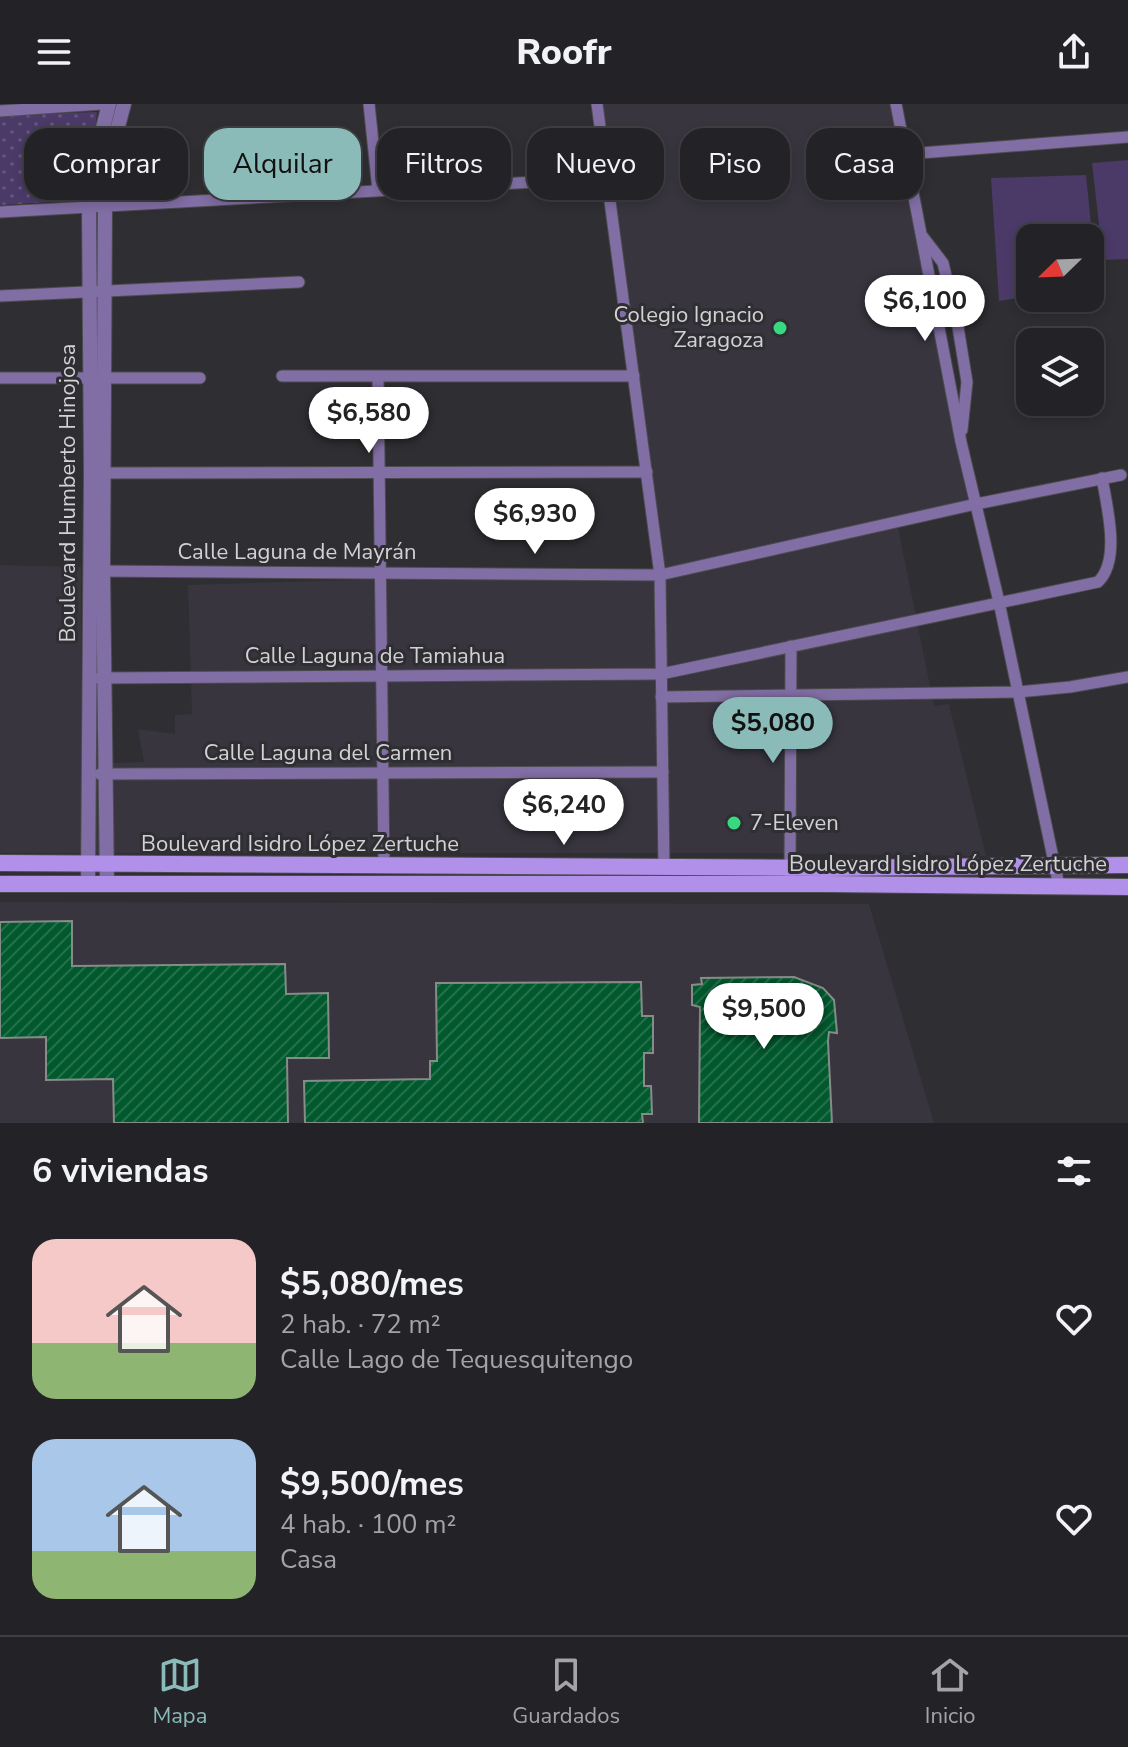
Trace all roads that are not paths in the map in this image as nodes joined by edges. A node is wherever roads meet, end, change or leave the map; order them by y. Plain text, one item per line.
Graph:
1 (102, 104) edge
2 (109, 104) edge
3 (124, 104) edge
4 (369, 104) edge
5 (597, 104) edge
6 (896, 104) edge
7 (0, 111) edge
8 (600, 128) edge
9 (901, 128) edge
10 (1128, 137) edge
11 (923, 153) edge
12 (377, 180) edge
13 (377, 190) edge
14 (610, 200) edge
15 (916, 200) edge
16 (105, 205) junction
17 (89, 207) junction
18 (0, 212) edge
19 (923, 237) junction
20 (299, 282) dead end
21 (97, 291) junction
22 (0, 296) edge
23 (282, 376) dead end
24 (634, 376) junction
25 (0, 378) edge
26 (97, 378) junction
27 (200, 378) dead end
28 (378, 378) junction
29 (961, 442) junction
30 (647, 472) junction
31 (98, 473) junction
32 (380, 473) junction
33 (1121, 475) dead end
34 (1102, 478) junction
35 (976, 504) junction
36 (97, 571) junction
37 (380, 572) junction
38 (660, 575) junction
39 (999, 602) junction
40 (791, 646) junction
41 (661, 674) junction
42 (382, 675) junction
43 (1128, 677) edge
44 (97, 678) junction
45 (1018, 692) junction
46 (791, 696) junction
47 (661, 697) junction
48 (382, 772) junction
49 (663, 772) junction
50 (106, 774) junction
51 (90, 775) junction
52 (0, 863) edge
53 (87, 865) junction
54 (107, 865) junction
55 (1056, 865) junction
56 (1128, 865) edge
57 (384, 866) junction
58 (664, 868) junction
59 (584, 876) junction
60 (790, 876) junction
61 (0, 884) edge
62 (88, 885) junction
63 (107, 885) junction
64 (1059, 886) junction
65 (1128, 887) edge

1 - 7 street
2 - 17 street, Boulevard Humberto Hinojosa
3 - 16 street, Boulevard Humberto Hinojosa
4 - 12 street
5 - 8 street
6 - 9 street
10 - 11 street
13 - 16 street
14 - 24 street
15 - 19 street
16 - 17 street
16 - 21 street, Boulevard Humberto Hinojosa
17 - 18 street
17 - 21 street, Boulevard Humberto Hinojosa
19 - 29 street
19 - 29 street
20 - 21 street
21 - 22 street
21 - 26 street, Boulevard Humberto Hinojosa
23 - 28 street
24 - 28 street
24 - 30 street
25 - 26 street
26 - 27 street
26 - 31 street, Boulevard Humberto Hinojosa
28 - 32 street
29 - 35 street
30 - 32 street
30 - 38 street
31 - 32 street
31 - 36 street, Boulevard Humberto Hinojosa
32 - 37 street
33 - 34 street, Calle Laguna de Mayrán
34 - 35 street, Calle Laguna de Mayrán
34 - 39 street, Calle Laguna de Tamiahua
35 - 38 street, Calle Laguna de Mayrán
35 - 39 street
36 - 37 street, Calle Laguna de Mayrán
36 - 44 street, Boulevard Humberto Hinojosa
37 - 38 street, Calle Laguna de Mayrán
37 - 42 street
38 - 41 street
39 - 40 street, Calle Laguna de Tamiahua
39 - 45 street
40 - 41 street, Calle Laguna de Tamiahua
40 - 46 street
41 - 42 street, Calle Laguna de Tamiahua
41 - 47 street
42 - 44 street, Calle Laguna de Tamiahua
42 - 48 street
43 - 45 street
44 - 50 street, Boulevard Humberto Hinojosa
44 - 51 street, Boulevard Humberto Hinojosa
45 - 46 street
45 - 55 street
46 - 47 street
46 - 60 street
47 - 49 street
48 - 49 street, Calle Laguna del Carmen
48 - 50 street, Calle Laguna del Carmen
48 - 57 street
49 - 58 street
50 - 51 street, Calle Laguna del Carmen
50 - 54 street, Boulevard Humberto Hinojosa
51 - 53 street, Boulevard Humberto Hinojosa
52 - 53 main road, Boulevard Isidro López Zertuche
53 - 54 main road, Boulevard Isidro López Zertuche
53 - 62 street, Boulevard Humberto Hinojosa
54 - 57 main road, Boulevard Isidro López Zertuche
54 - 63 street, Boulevard Humberto Hinojosa
55 - 56 main road, Boulevard Isidro López Zertuche
55 - 60 main road, Boulevard Isidro López Zertuche
55 - 64 street
57 - 59 main road, Boulevard Isidro López Zertuche
58 - 59 main road, Boulevard Isidro López Zertuche
58 - 60 main road, Boulevard Isidro López Zertuche
59 - 60 main road, Boulevard Isidro López Zertuche
59 - 63 main road, Boulevard Isidro López Zertuche
60 - 64 main road, Boulevard Isidro López Zertuche
61 - 62 main road, Boulevard Isidro López Zertuche
62 - 63 main road, Boulevard Isidro López Zertuche
64 - 65 main road, Boulevard Isidro López Zertuche

